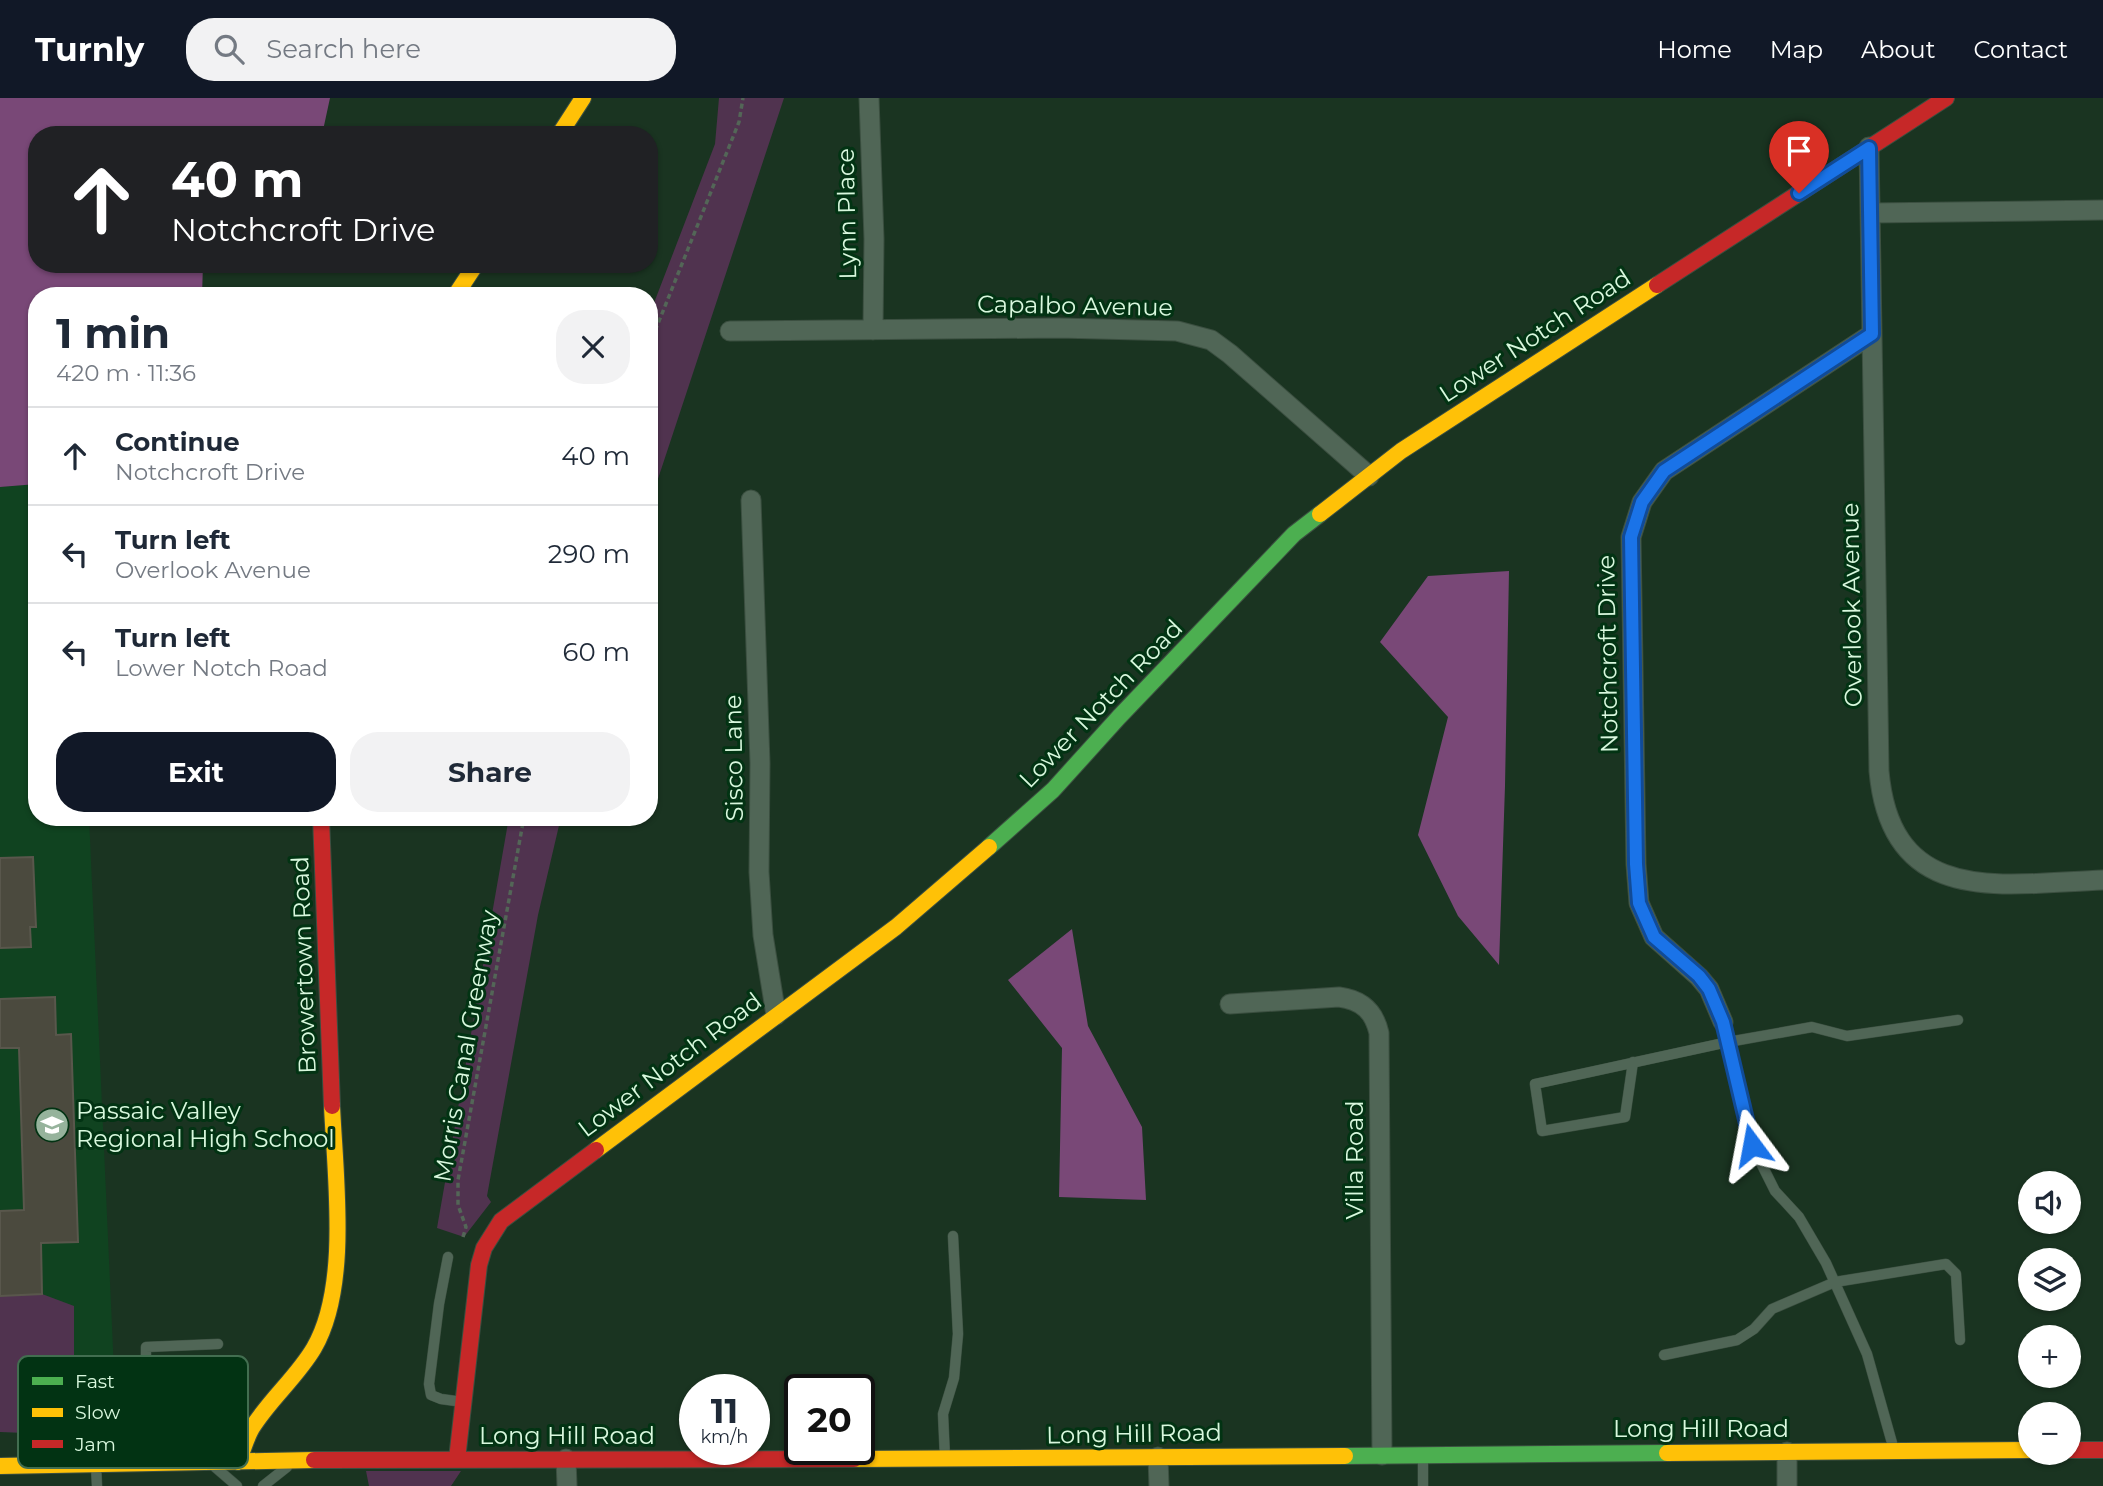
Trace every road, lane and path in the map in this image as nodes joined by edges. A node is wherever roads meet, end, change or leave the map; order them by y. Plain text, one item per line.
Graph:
1 (583, 98) edge
2 (743, 98) edge
3 (869, 98) edge
4 (1946, 98) edge
5 (565, 126) edge
6 (1869, 148) junction
7 (2103, 210) edge
8 (1870, 213) junction
9 (658, 324) edge
10 (873, 330) junction
11 (730, 331) dead end
12 (1872, 334) junction
13 (1368, 476) junction
14 (751, 500) dead end
15 (321, 826) edge
16 (522, 826) edge
17 (2103, 880) edge
18 (1230, 1004) dead end
19 (776, 1014) junction
20 (1958, 1020) dead end
21 (1723, 1022) joint
22 (1728, 1042) junction
23 (1633, 1062) junction
24 (953, 1236) dead end
25 (463, 1238) dead end
26 (448, 1257) dead end
27 (1835, 1282) junction
28 (1960, 1340) dead end
29 (218, 1344) dead end
30 (1664, 1354) dead end
31 (146, 1356) edge
32 (464, 1402) junction
33 (248, 1438) edge
34 (2018, 1450) edge
35 (2081, 1450) edge
36 (2103, 1450) edge
37 (1787, 1452) junction
38 (1894, 1452) junction
39 (1423, 1454) junction
40 (1382, 1455) junction
41 (1158, 1457) junction
42 (457, 1459) junction
43 (566, 1459) junction
44 (945, 1459) junction
45 (248, 1462) edge
46 (295, 1462) junction
47 (0, 1466) edge
48 (18, 1466) edge
49 (96, 1468) edge
50 (215, 1468) edge
51 (97, 1486) edge
52 (237, 1486) edge
53 (263, 1486) edge
54 (566, 1486) edge
55 (1159, 1486) edge
56 (1423, 1486) edge
57 (1787, 1486) edge

1 - 5 street
2 - 9 path
3 - 10 street, Lynn Place
4 - 6 street, Lower Notch Road
6 - 8 street, Overlook Avenue
6 - 13 street, Lower Notch Road
7 - 8 street
8 - 12 street, Overlook Avenue
10 - 11 street, Capalbo Avenue
10 - 13 street, Capalbo Avenue
12 - 17 street, Overlook Avenue
12 - 21 street, Notchcroft Drive
13 - 19 street, Lower Notch Road
14 - 19 street, Sisco Lane
15 - 33 street, Browertown Road
16 - 25 path, Morris Canal Greenway
18 - 40 street, Villa Road
19 - 32 street, Lower Notch Road
20 - 22 lane
21 - 22 lane
22 - 23 lane
22 - 27 lane
23 - 23 lane
24 - 44 lane
26 - 32 lane
27 - 28 lane
27 - 30 lane
27 - 38 lane
29 - 31 lane
32 - 42 street, Lower Notch Road
34 - 38 street, Long Hill Road
35 - 36 street
37 - 38 street, Long Hill Road
37 - 39 street, Long Hill Road
37 - 57 street
39 - 40 street, Long Hill Road
39 - 56 lane
40 - 41 street, Long Hill Road
41 - 44 street, Long Hill Road
41 - 55 street
42 - 43 street, Long Hill Road
42 - 46 street, Long Hill Road
43 - 44 street, Long Hill Road
43 - 54 street
45 - 46 street, Long Hill Road
46 - 53 lane
47 - 48 street, Long Hill Road
49 - 51 lane
50 - 52 lane

